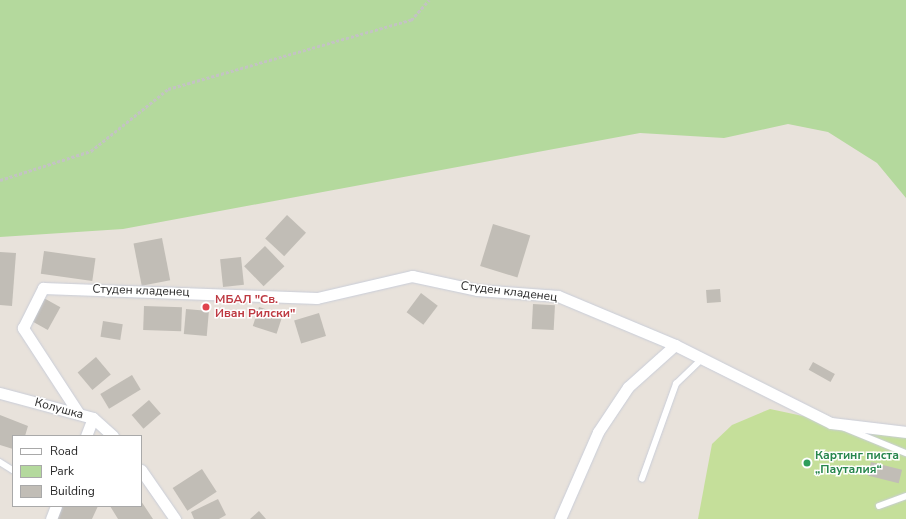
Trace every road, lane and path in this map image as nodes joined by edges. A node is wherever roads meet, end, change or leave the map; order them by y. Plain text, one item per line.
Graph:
1 (428, 0) edge
2 (0, 180) edge
3 (675, 346) junction
4 (702, 359) junction
5 (0, 393) edge
6 (79, 414) junction
7 (93, 418) junction
8 (831, 423) junction
9 (906, 432) edge
10 (86, 435) edge
11 (112, 435) edge
12 (906, 453) edge
13 (0, 462) edge
14 (12, 469) edge
15 (142, 471) edge
16 (642, 479) dead end
17 (906, 496) edge
18 (879, 506) dead end
19 (56, 507) edge
20 (51, 519) edge
21 (175, 519) edge
22 (560, 519) edge

1 - 2 path
3 - 4 street, Студен кладенец
3 - 6 street, Студен кладенец
3 - 22 street
4 - 8 street, Студен кладенец
4 - 16 lane
5 - 6 street, Колушка
6 - 7 street, Колушка
7 - 10 street
7 - 11 street, Колушка
8 - 9 street, Студен кладенец
8 - 12 lane
13 - 14 lane
15 - 21 street
17 - 18 lane
19 - 20 street

